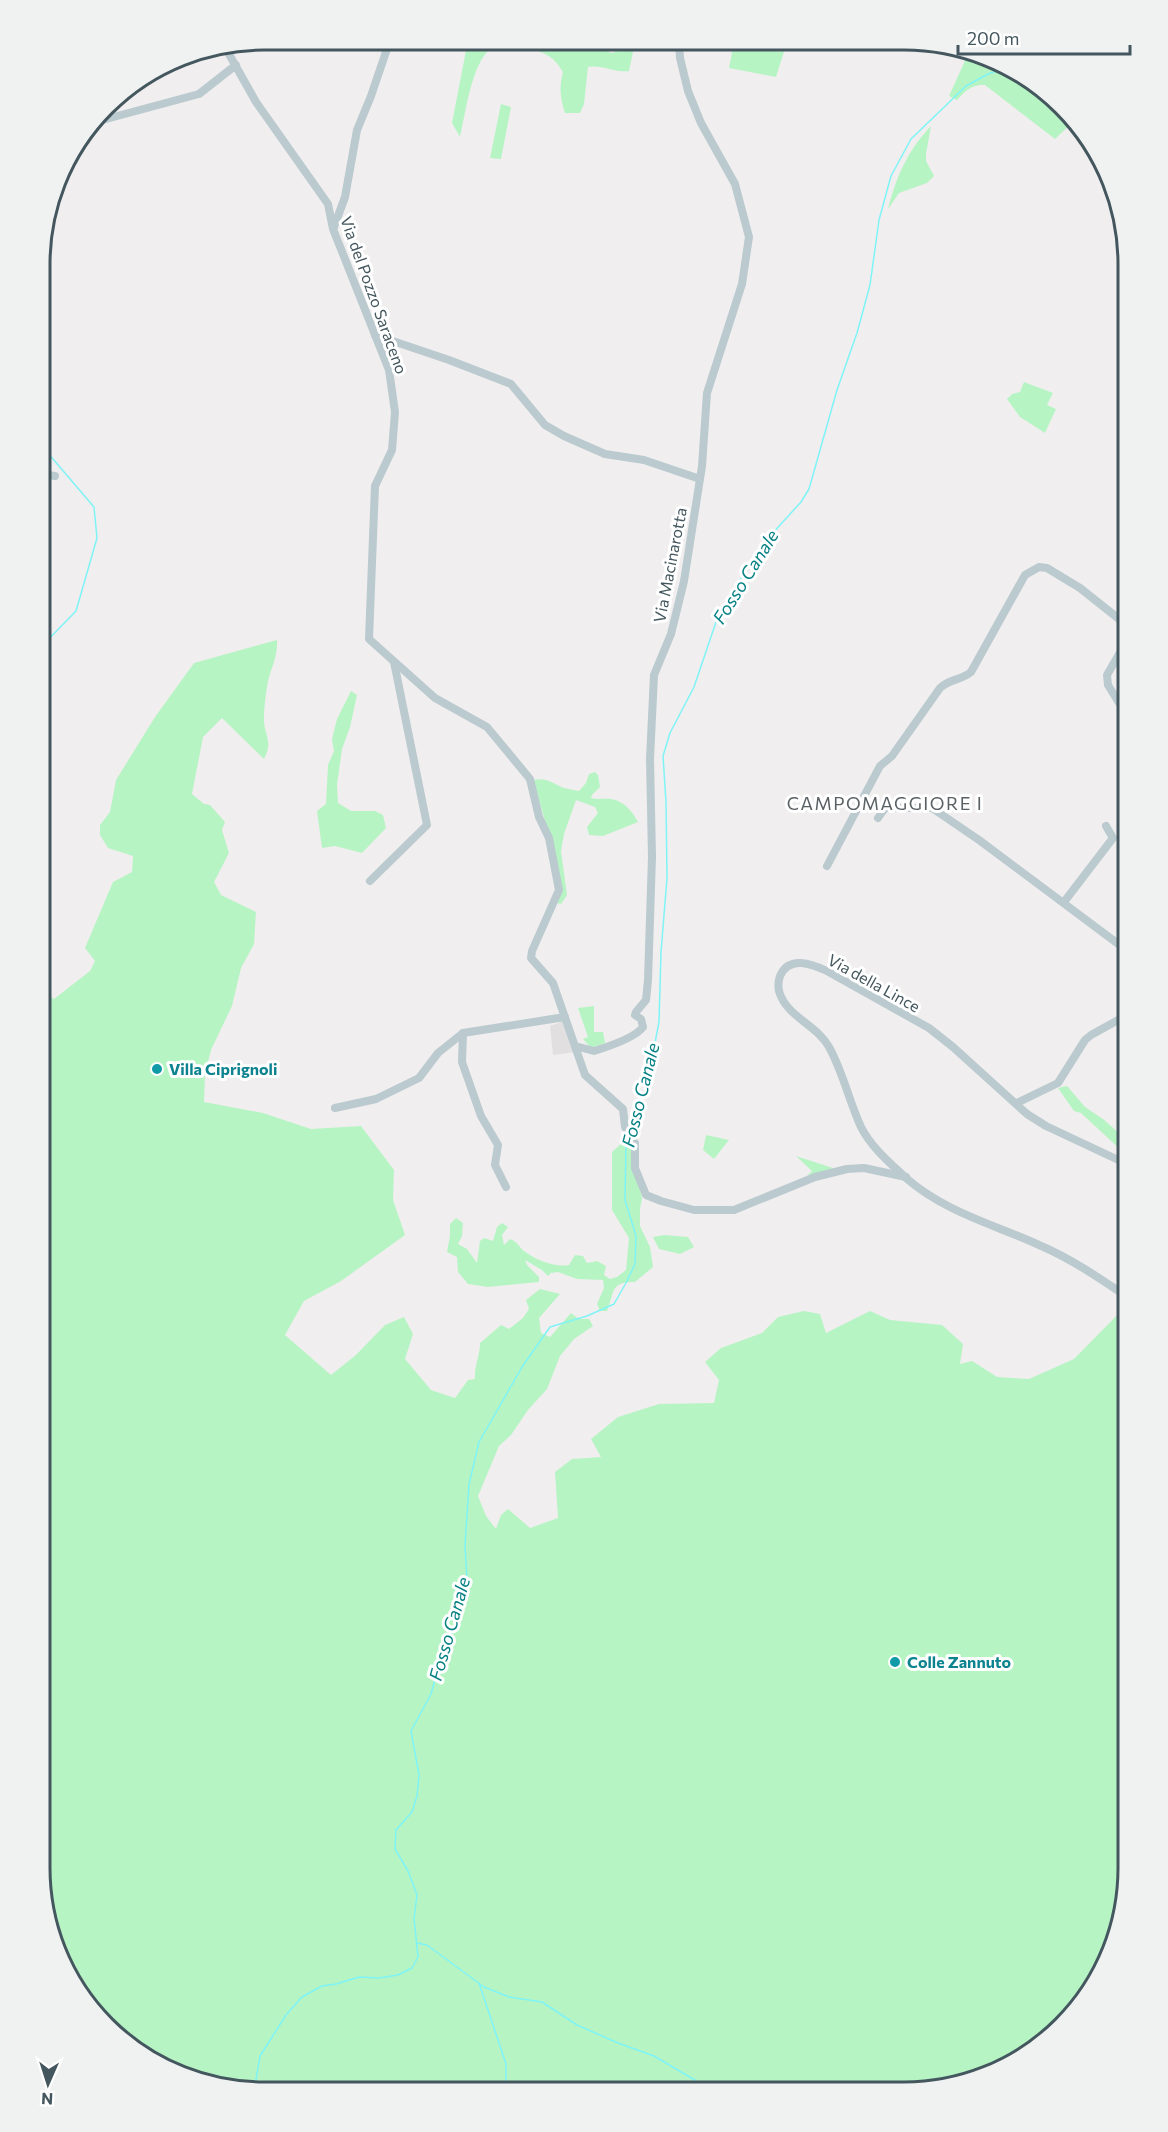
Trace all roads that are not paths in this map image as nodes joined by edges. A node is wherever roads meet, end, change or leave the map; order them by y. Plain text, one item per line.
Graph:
1 (387, 50) edge
2 (680, 50) edge
3 (229, 52) edge
4 (236, 65) junction
5 (106, 119) edge
6 (333, 229) junction
7 (375, 335) junction
8 (50, 475) edge
9 (56, 476) dead end
10 (700, 479) junction
11 (1118, 618) edge
12 (1118, 656) edge
13 (394, 662) junction
14 (1118, 702) edge
15 (878, 818) dead end
16 (1106, 826) dead end
17 (827, 866) dead end
18 (370, 881) dead end
19 (1064, 902) junction
20 (1118, 944) edge
21 (565, 1017) junction
22 (1118, 1020) edge
23 (463, 1033) junction
24 (576, 1048) junction
25 (1017, 1103) junction
26 (335, 1108) dead end
27 (1118, 1160) edge
28 (906, 1177) junction
29 (506, 1187) dead end
30 (1118, 1291) edge

1 - 6 street
2 - 10 street, Via Macinarotta
3 - 4 street, Via del Pozzo Saraceno
4 - 5 street
4 - 6 street, Via del Pozzo Saraceno
6 - 7 street, Via del Pozzo Saraceno
7 - 10 street
7 - 13 street, Via del Pozzo Saraceno
8 - 9 street
10 - 24 street, Via Macinarotta
11 - 17 street
12 - 14 street
13 - 18 street
13 - 21 street, Via del Pozzo Saraceno
15 - 19 street
16 - 19 street
19 - 20 street
21 - 23 street
21 - 24 street, Via del Pozzo Saraceno
22 - 25 street
23 - 26 street
23 - 29 street
24 - 28 street, Via del Pozzo Saraceno
25 - 27 street, Via della Lince
25 - 28 street, Via della Lince
28 - 30 street, Via della Lince

